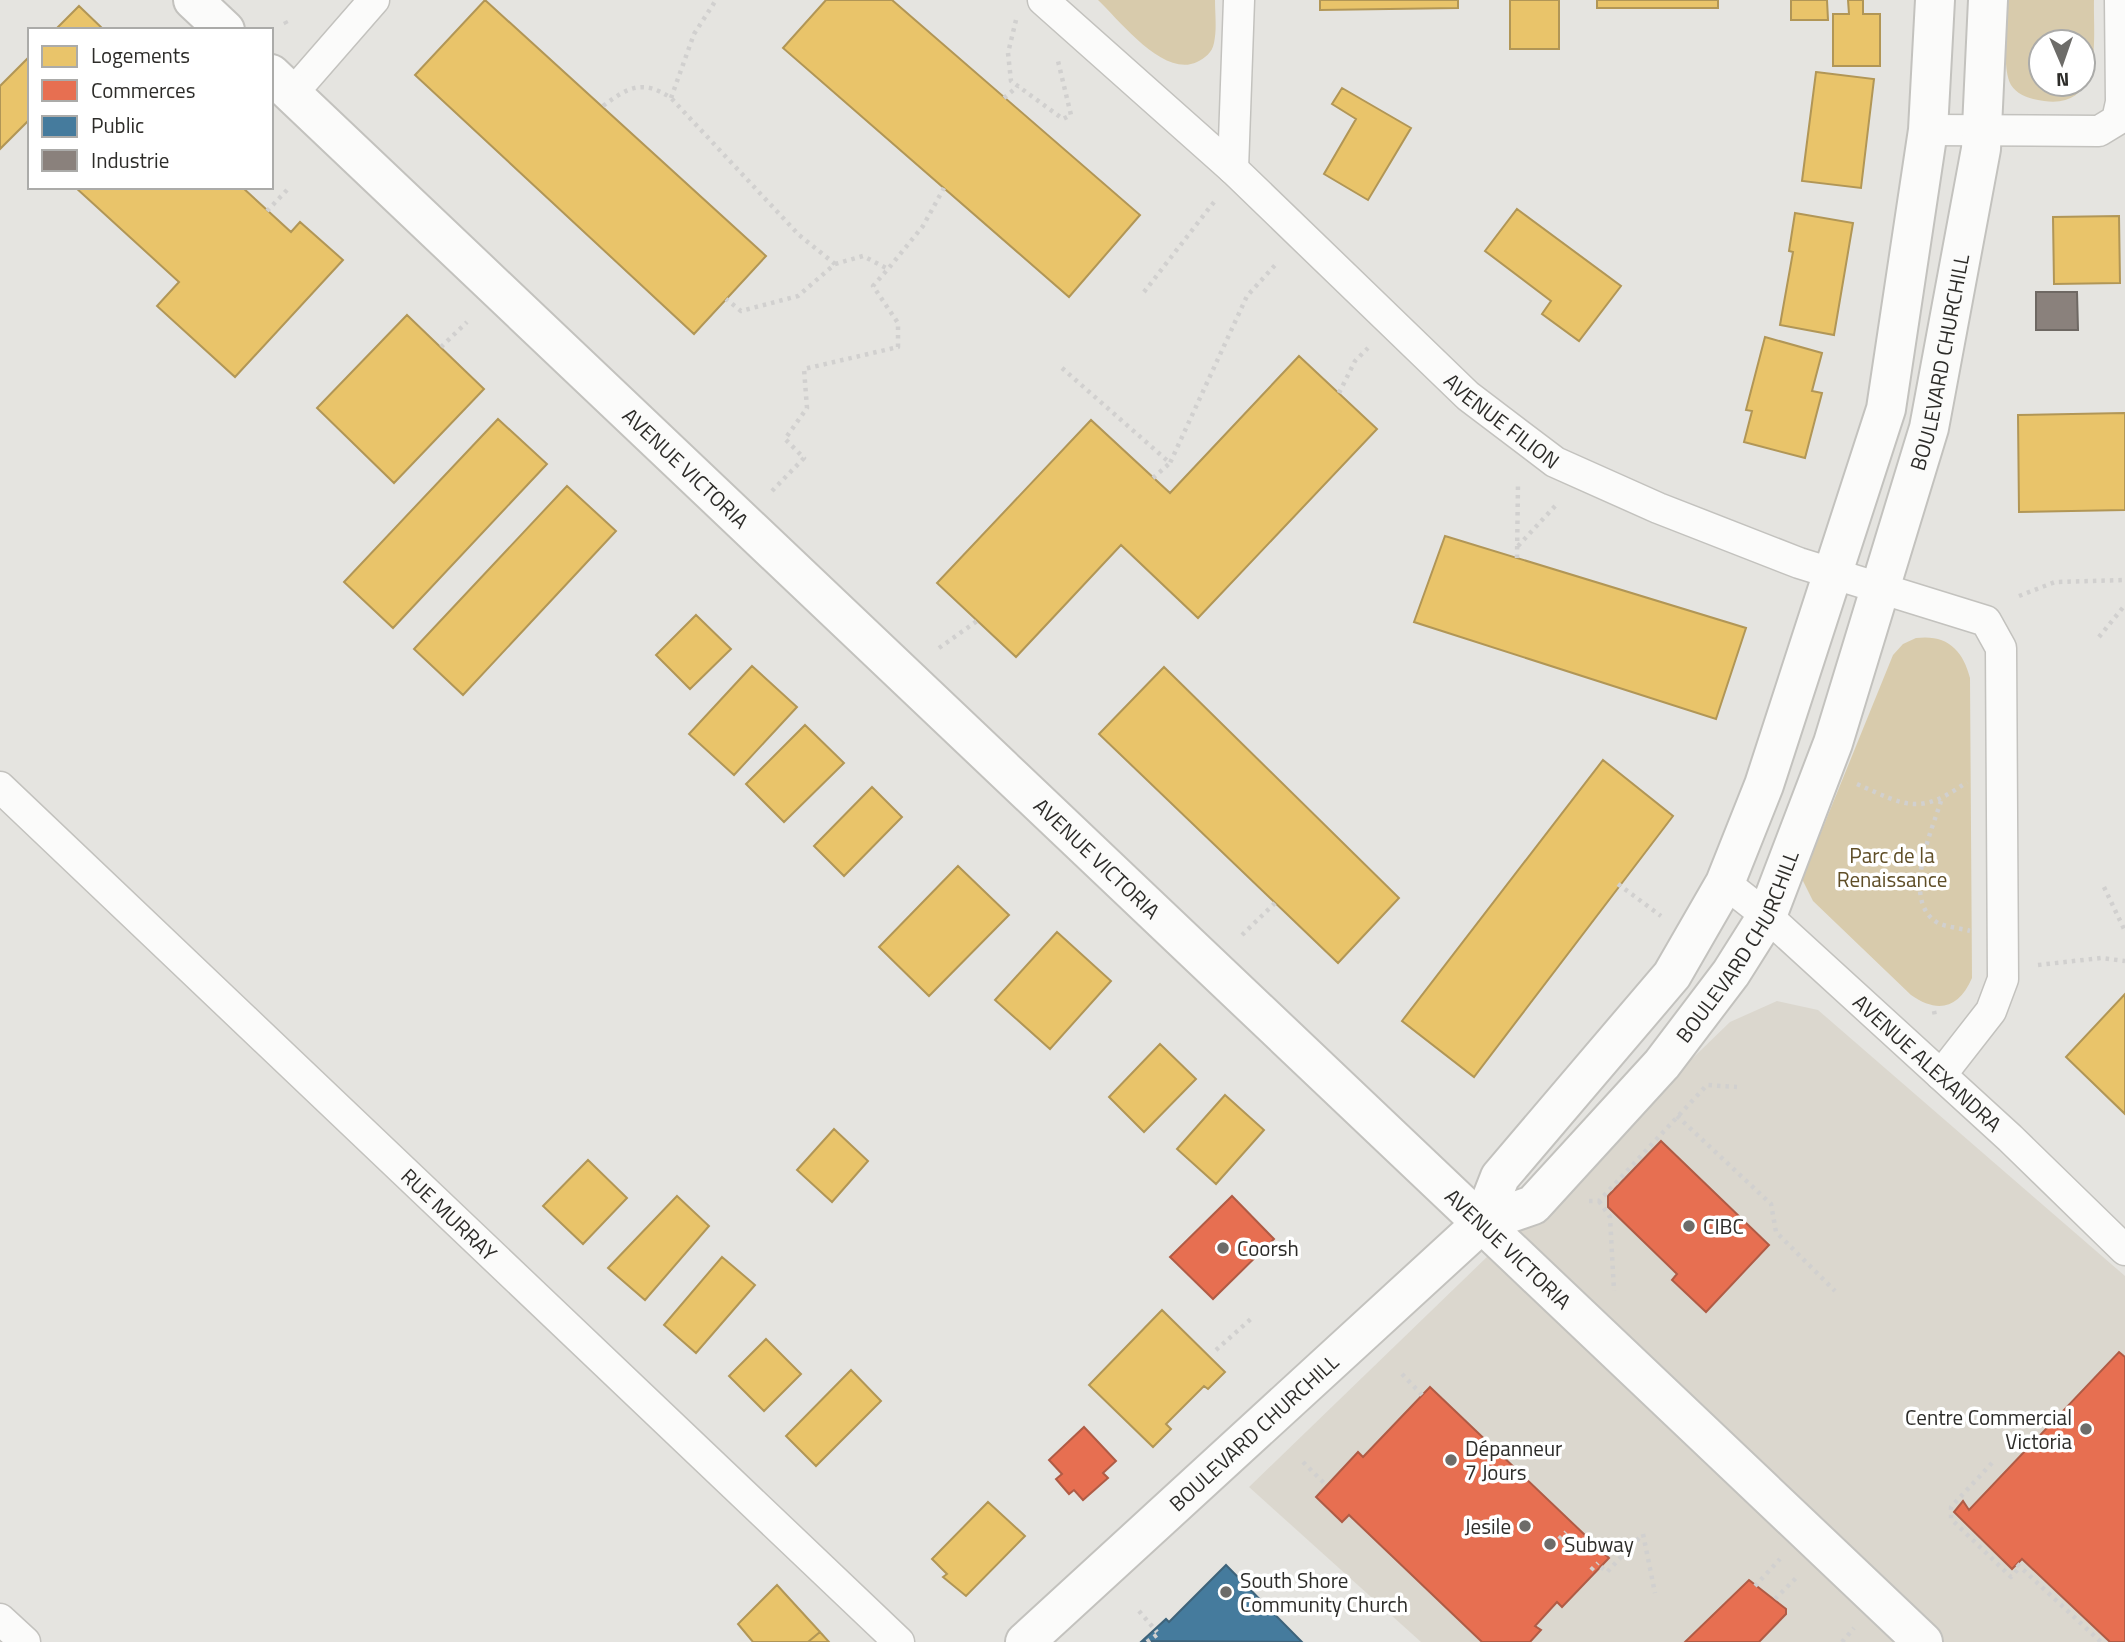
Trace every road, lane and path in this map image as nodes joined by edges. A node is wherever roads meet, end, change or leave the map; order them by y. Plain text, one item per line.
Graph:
1 (193, 0) edge
2 (374, 0) edge
3 (716, 0) edge
4 (1044, 0) edge
5 (1239, 0) edge
6 (1934, 0) edge
7 (1988, 0) edge
8 (2120, 0) edge
9 (1017, 16) dead end
10 (223, 28) edge
11 (1056, 53) dead end
12 (282, 84) edge
13 (1018, 86) junction
14 (671, 98) junction
15 (1004, 98) dead end
16 (603, 106) dead end
17 (1928, 130) junction
18 (1982, 132) junction
19 (1233, 169) junction
20 (944, 188) dead end
21 (287, 190) dead end
22 (1213, 202) dead end
23 (267, 211) dead end
24 (1278, 262) dead end
25 (835, 264) junction
26 (888, 269) junction
27 (1144, 292) dead end
28 (726, 299) dead end
29 (467, 322) dead end
30 (441, 347) dead end
31 (1368, 348) dead end
32 (1062, 368) dead end
33 (1339, 393) dead end
34 (1170, 463) junction
35 (1153, 478) dead end
36 (1518, 483) dead end
37 (772, 491) dead end
38 (1558, 504) dead end
39 (1517, 547) junction
40 (1517, 558) dead end
41 (1833, 574) junction
42 (2125, 580) edge
43 (1881, 589) junction
44 (2019, 597) dead end
45 (2125, 605) edge
46 (977, 621) dead end
47 (2099, 637) dead end
48 (939, 648) dead end
49 (1844, 778) dead end
50 (1974, 778) dead end
51 (0, 787) edge
52 (1941, 801) junction
53 (1726, 883) junction
54 (1618, 884) dead end
55 (2104, 887) dead end
56 (1275, 903) dead end
57 (1767, 916) junction
58 (1668, 921) dead end
59 (2125, 931) edge
60 (1976, 932) dead end
61 (1242, 935) dead end
62 (2125, 961) edge
63 (2038, 965) dead end
64 (1941, 1074) junction
65 (1737, 1087) dead end
66 (1677, 1116) junction
67 (1585, 1201) dead end
68 (1599, 1201) junction
69 (1482, 1223) junction
70 (2125, 1250) edge
71 (1614, 1291) dead end
72 (1835, 1291) dead end
73 (1252, 1318) dead end
74 (1216, 1350) dead end
75 (1402, 1374) dead end
76 (1422, 1395) dead end
77 (1303, 1462) dead end
78 (1992, 1463) dead end
79 (1326, 1485) dead end
80 (1566, 1532) dead end
81 (1559, 1539) dead end
82 (1781, 1558) dead end
83 (1591, 1570) dead end
84 (1799, 1575) dead end
85 (1755, 1586) dead end
86 (1655, 1593) dead end
87 (1775, 1599) dead end
88 (1139, 1611) dead end
89 (0, 1619) edge
90 (1854, 1627) dead end
91 (24, 1642) edge
92 (899, 1642) edge
93 (1025, 1642) edge
94 (1147, 1642) edge
95 (1842, 1642) edge
96 (1923, 1642) edge
97 (2101, 1642) edge

1 - 10 street
2 - 12 street
3 - 14 path
4 - 19 street, AVENUE FILION
5 - 19 street
6 - 17 street, BOULEVARD CHURCHILL
7 - 18 street, BOULEVARD CHURCHILL
8 - 18 street
9 - 13 path
11 - 13 path
12 - 69 street, AVENUE VICTORIA
13 - 15 path
14 - 16 path
14 - 25 path
17 - 18 street
17 - 41 street, BOULEVARD CHURCHILL
18 - 43 street, BOULEVARD CHURCHILL
19 - 41 street, AVENUE FILION
20 - 26 path
21 - 23 path
22 - 27 path
24 - 34 path
25 - 26 path
25 - 28 path
26 - 37 path
29 - 30 path
31 - 33 path
32 - 34 path
34 - 35 path
36 - 39 path
38 - 39 path
39 - 40 path
41 - 43 street
41 - 53 street, BOULEVARD CHURCHILL
42 - 44 path
43 - 57 street, BOULEVARD CHURCHILL
43 - 64 street
45 - 47 path
46 - 48 path
49 - 52 path
50 - 52 path
51 - 92 street, RUE MURRAY
52 - 60 path
53 - 57 street, AVENUE ALEXANDRA
53 - 69 street, BOULEVARD CHURCHILL
54 - 58 path
55 - 59 path
56 - 61 path
57 - 64 street, AVENUE ALEXANDRA
57 - 69 street, BOULEVARD CHURCHILL
62 - 63 path
64 - 70 street, AVENUE ALEXANDRA
65 - 66 path
66 - 68 path
66 - 72 path
67 - 68 path
68 - 71 path
69 - 93 street, BOULEVARD CHURCHILL
69 - 96 street, AVENUE VICTORIA
73 - 74 path
75 - 76 path
77 - 79 path
78 - 97 path
80 - 81 path
82 - 85 path
83 - 86 path
84 - 87 path
88 - 94 path
89 - 91 street
90 - 95 path

